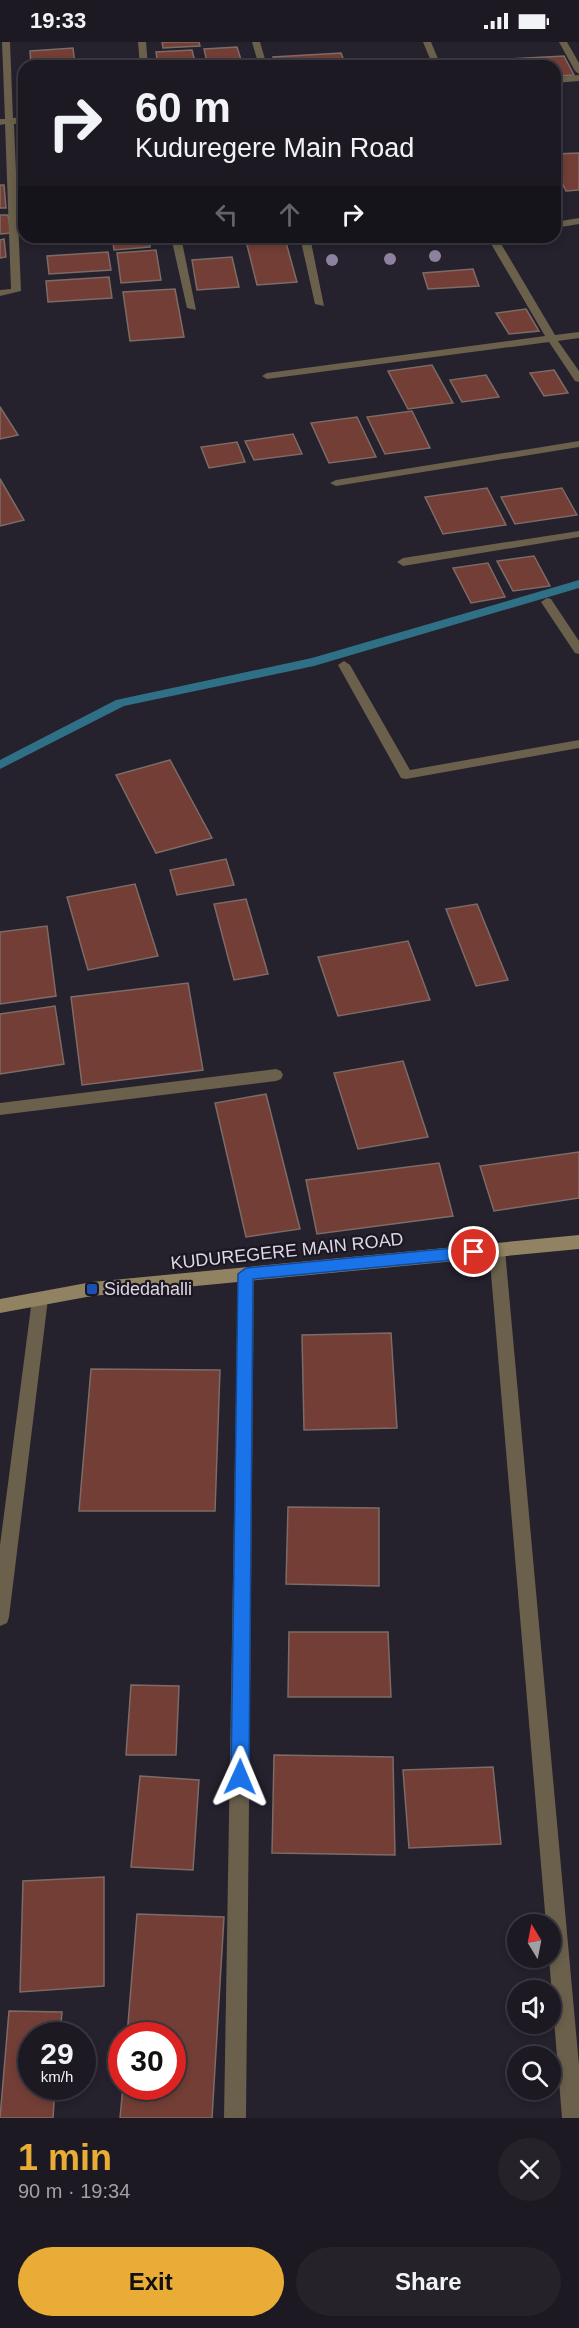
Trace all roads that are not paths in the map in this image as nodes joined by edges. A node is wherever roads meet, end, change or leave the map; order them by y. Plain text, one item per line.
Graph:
1 (6, 42) edge
2 (142, 42) edge
3 (256, 42) edge
4 (428, 42) edge
5 (563, 42) edge
6 (144, 60) edge
7 (261, 60) edge
8 (435, 60) edge
9 (579, 71) edge
10 (579, 78) edge
11 (561, 80) edge
12 (4, 122) edge
13 (579, 221) edge
14 (561, 224) edge
15 (177, 243) edge
16 (306, 243) edge
17 (496, 243) edge
18 (0, 293) edge
19 (320, 304) dead end
20 (192, 308) dead end
21 (579, 335) edge
22 (552, 339) junction
23 (267, 376) dead end
24 (579, 379) edge
25 (579, 444) edge
26 (336, 483) dead end
27 (579, 534) edge
28 (403, 562) dead end
29 (547, 602) dead end
30 (579, 650) edge
31 (344, 665) dead end
32 (579, 744) edge
33 (276, 1075) dead end
34 (0, 1109) edge
35 (579, 1242) edge
36 (497, 1250) junction
37 (246, 1274) junction
38 (40, 1299) junction
39 (0, 1306) edge
40 (0, 1617) edge
41 (235, 2118) edge
42 (573, 2118) edge

1 - 12 street
2 - 6 street
3 - 7 street
4 - 8 street
5 - 9 street
10 - 11 street
12 - 18 street
13 - 14 street
15 - 20 street
16 - 19 street
17 - 22 street
21 - 22 street
22 - 23 street
22 - 24 street
25 - 26 street
27 - 28 street
29 - 30 street
31 - 32 street
33 - 34 street
35 - 36 street, KUDUREGERE MAIN ROAD
36 - 37 street, KUDUREGERE MAIN ROAD
36 - 42 street
37 - 38 street, KUDUREGERE MAIN ROAD
37 - 41 street
38 - 39 street, KUDUREGERE MAIN ROAD
38 - 40 street

